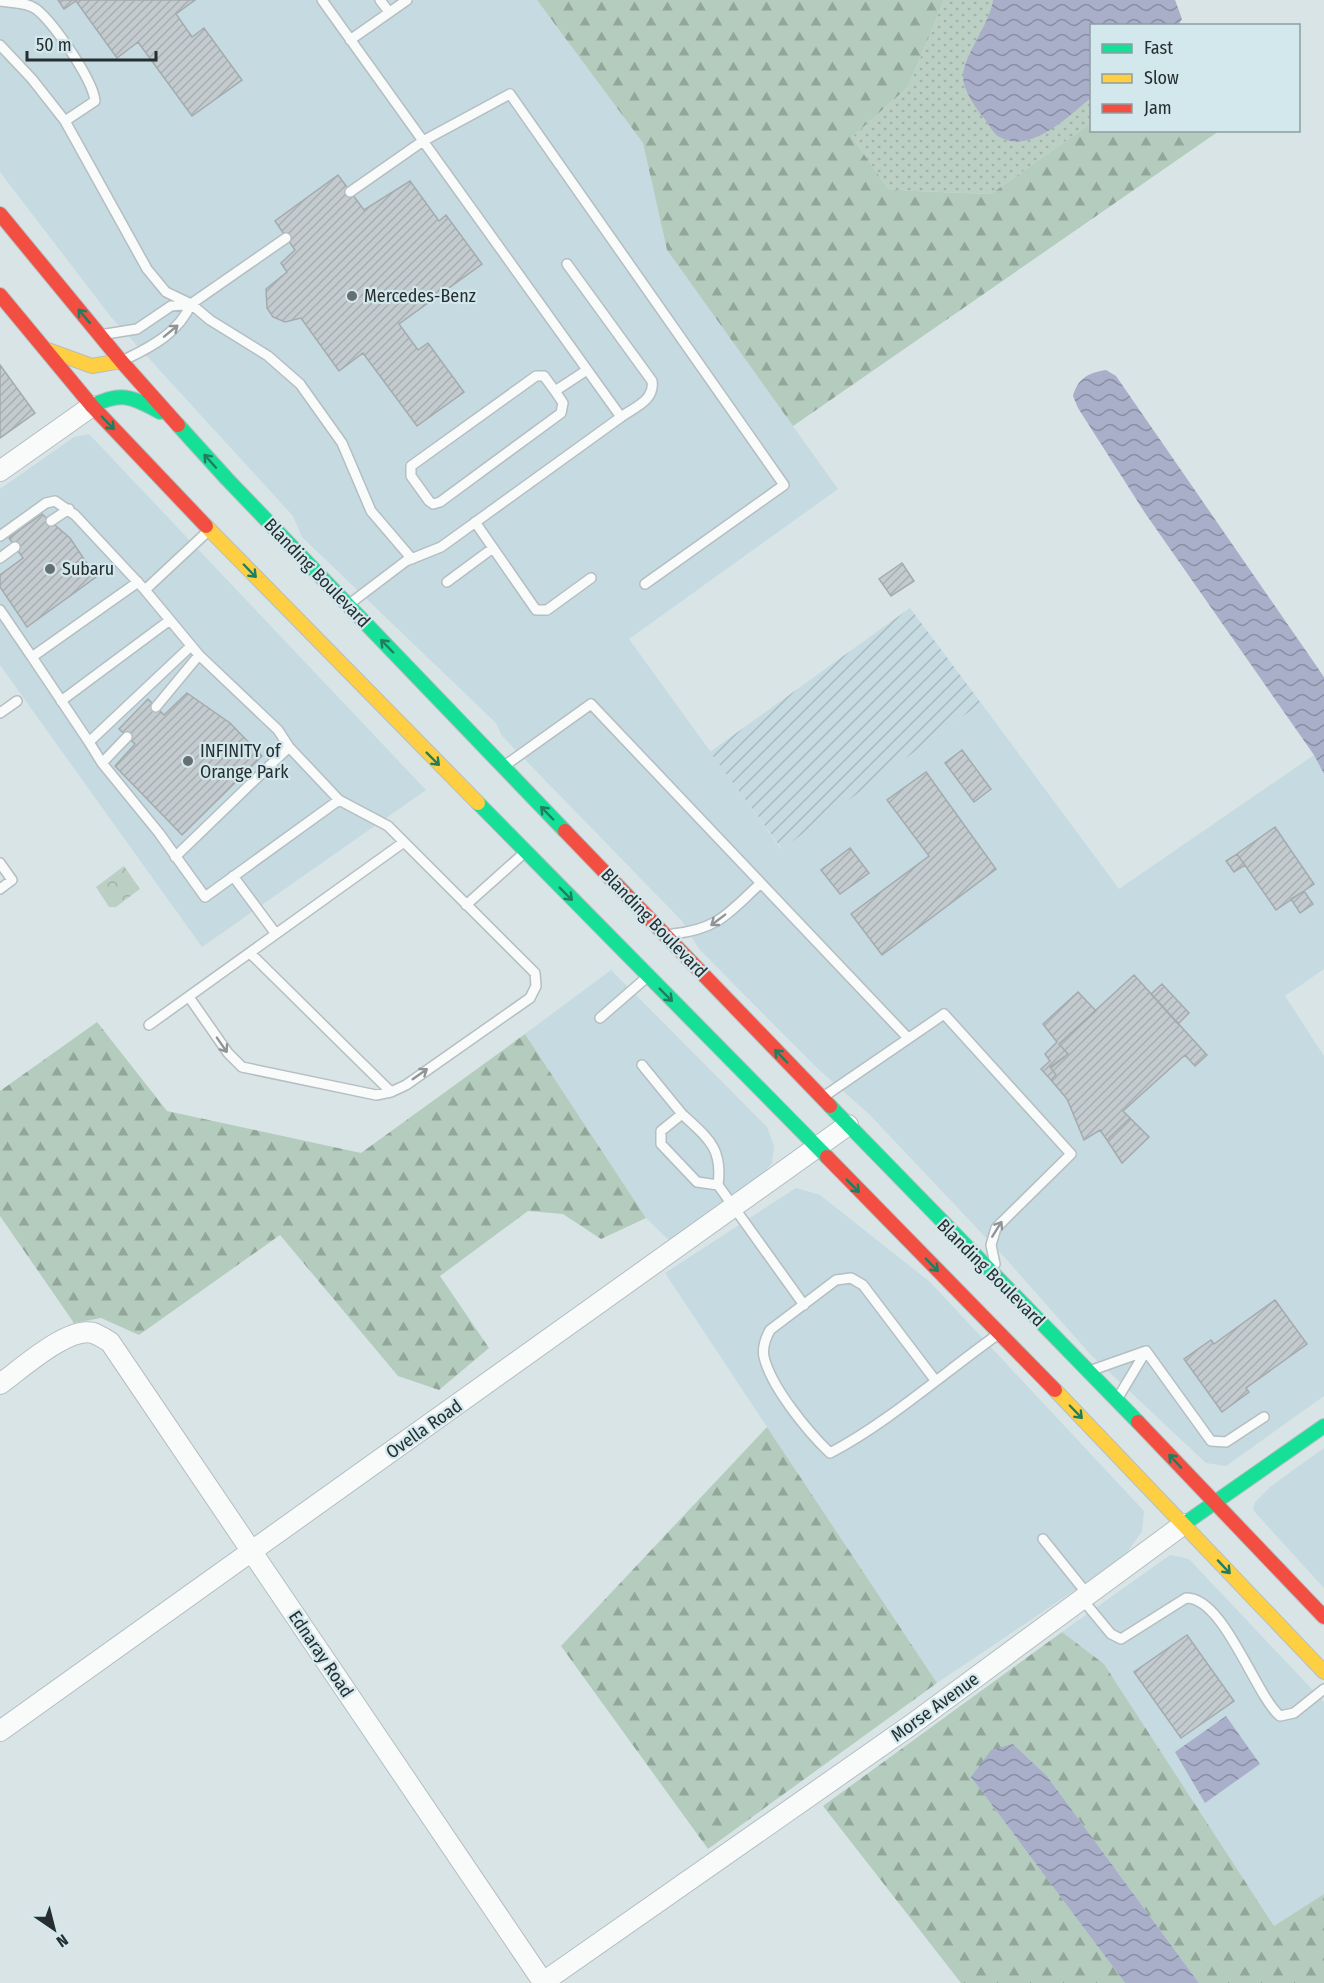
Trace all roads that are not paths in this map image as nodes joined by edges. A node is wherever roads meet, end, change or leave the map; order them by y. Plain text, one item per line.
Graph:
1 (321, 0) edge
2 (381, 0) edge
3 (406, 0) edge
4 (0, 1) edge
5 (389, 12) junction
6 (350, 40) junction
7 (0, 45) edge
8 (65, 121) junction
9 (423, 141) junction
10 (350, 192) dead end
11 (0, 214) edge
12 (286, 237) dead end
13 (567, 264) dead end
14 (0, 295) edge
15 (191, 304) junction
16 (99, 334) junction
17 (43, 347) junction
18 (122, 361) junction
19 (587, 370) junction
20 (555, 391) junction
21 (92, 406) junction
22 (621, 417) junction
23 (171, 418) junction
24 (0, 471) edge
25 (69, 509) junction
26 (51, 521) dead end
27 (475, 522) junction
28 (210, 529) junction
29 (0, 536) edge
30 (15, 547) dead end
31 (493, 548) junction
32 (0, 558) edge
33 (411, 559) junction
34 (591, 578) dead end
35 (447, 582) dead end
36 (645, 584) dead end
37 (142, 586) junction
38 (348, 606) junction
39 (0, 610) edge
40 (170, 620) junction
41 (301, 623) junction
42 (191, 646) junction
43 (199, 655) junction
44 (32, 657) junction
45 (17, 701) dead end
46 (61, 701) junction
47 (156, 707) dead end
48 (0, 713) edge
49 (127, 736) dead end
50 (89, 742) junction
51 (289, 747) junction
52 (447, 752) dead end
53 (102, 763) junction
54 (503, 766) junction
55 (484, 772) dead end
56 (339, 800) junction
57 (404, 842) junction
58 (525, 852) junction
59 (175, 857) junction
60 (0, 862) edge
61 (233, 876) junction
62 (761, 884) junction
63 (0, 889) edge
64 (466, 905) junction
65 (276, 934) junction
66 (665, 935) junction
67 (250, 953) junction
68 (648, 977) junction
69 (189, 997) junction
70 (600, 1018) dead end
71 (149, 1025) dead end
72 (908, 1038) junction
73 (642, 1065) dead end
74 (391, 1092) junction
75 (822, 1098) junction
76 (682, 1114) junction
77 (848, 1125) junction
78 (816, 1148) junction
79 (718, 1185) junction
80 (734, 1209) junction
81 (1001, 1284) junction
82 (804, 1305) junction
83 (1022, 1333) dead end
84 (999, 1334) junction
85 (1146, 1351) junction
86 (1055, 1355) dead end
87 (1085, 1366) junction
88 (935, 1380) junction
89 (0, 1384) edge
90 (1118, 1401) junction
91 (1264, 1417) dead end
92 (1324, 1426) edge
93 (1215, 1503) junction
94 (1184, 1524) junction
95 (1043, 1539) dead end
96 (252, 1551) junction
97 (1085, 1597) junction
98 (1324, 1617) edge
99 (1324, 1672) edge
100 (1324, 1689) edge
101 (0, 1731) edge
102 (543, 1983) edge

1 - 6 lane
2 - 5 lane
3 - 5 lane
4 - 8 lane
5 - 6 lane
6 - 9 lane
7 - 8 lane
8 - 15 lane
9 - 10 lane
9 - 19 lane
9 - 36 lane
16 -> 11 main road, Blanding Boulevard
12 - 15 lane
13 - 22 lane
14 - 17 main road, Blanding Boulevard
15 - 16 lane
18 -> 15 lane
15 - 33 lane
16 - 18 main road, Blanding Boulevard
17 - 18 main road
17 - 21 main road, Blanding Boulevard
18 - 23 main road, Blanding Boulevard
19 - 20 lane
19 - 22 lane
20 - 20 lane
21 - 23 main road
21 - 24 street
21 -> 28 main road, Blanding Boulevard
22 - 27 lane
38 -> 23 main road, Blanding Boulevard
25 - 26 lane
25 - 29 lane
25 - 37 lane
27 - 31 lane
27 - 33 lane
28 - 37 lane
28 -> 41 main road, Blanding Boulevard
30 - 32 lane
31 - 34 lane
31 - 35 lane
33 - 38 lane
37 - 40 lane
37 - 44 lane
54 -> 38 main road, Blanding Boulevard
39 - 44 lane
40 - 42 lane
40 - 46 lane
41 - 52 main road
41 -> 58 main road, Blanding Boulevard
42 - 43 lane
42 - 50 lane
43 - 47 lane
43 - 51 lane
44 - 46 lane
45 - 48 lane
46 - 50 lane
49 - 53 lane
50 - 53 lane
51 - 56 lane
51 - 59 lane
53 - 59 lane
54 - 55 main road
54 - 62 lane
66 -> 54 main road, Blanding Boulevard
56 - 57 lane
56 - 61 lane
57 - 64 lane
57 - 65 lane
58 - 64 lane
58 -> 68 main road, Blanding Boulevard
59 - 61 lane
60 - 63 lane
61 - 65 lane
62 -> 66 lane
62 - 72 lane
74 -> 64 lane
65 - 67 lane
75 -> 66 main road, Blanding Boulevard
67 - 69 lane
67 - 74 lane
68 - 70 lane
68 -> 78 main road, Blanding Boulevard
69 - 71 lane
69 -> 74 lane
72 - 75 lane
81 -> 72 lane
73 - 76 lane
75 - 77 main road, Blanding Boulevard
76 - 79 lane
76 - 79 lane
77 - 78 street, Ovella Road
77 - 81 main road, Blanding Boulevard
78 - 80 street, Ovella Road
78 -> 84 main road, Blanding Boulevard
79 - 80 lane
80 - 82 lane
80 - 96 street, Ovella Road
81 - 87 main road, Blanding Boulevard
82 - 88 lane
82 - 88 lane
83 - 84 main road
84 - 88 lane
84 -> 94 main road, Blanding Boulevard
85 - 87 lane
85 - 90 lane
85 - 91 lane
86 - 87 main road
87 - 90 main road, Blanding Boulevard
89 - 96 street, Ednaray Road
93 -> 90 main road, Blanding Boulevard
92 - 93 main road, Morse Avenue
93 - 94 main road, Morse Avenue
93 - 98 main road, Blanding Boulevard
94 - 97 street, Morse Avenue
94 -> 99 main road, Blanding Boulevard
95 - 97 lane
96 - 101 street, Ovella Road
96 - 102 street, Ednaray Road
97 - 100 lane
97 - 102 street, Morse Avenue

